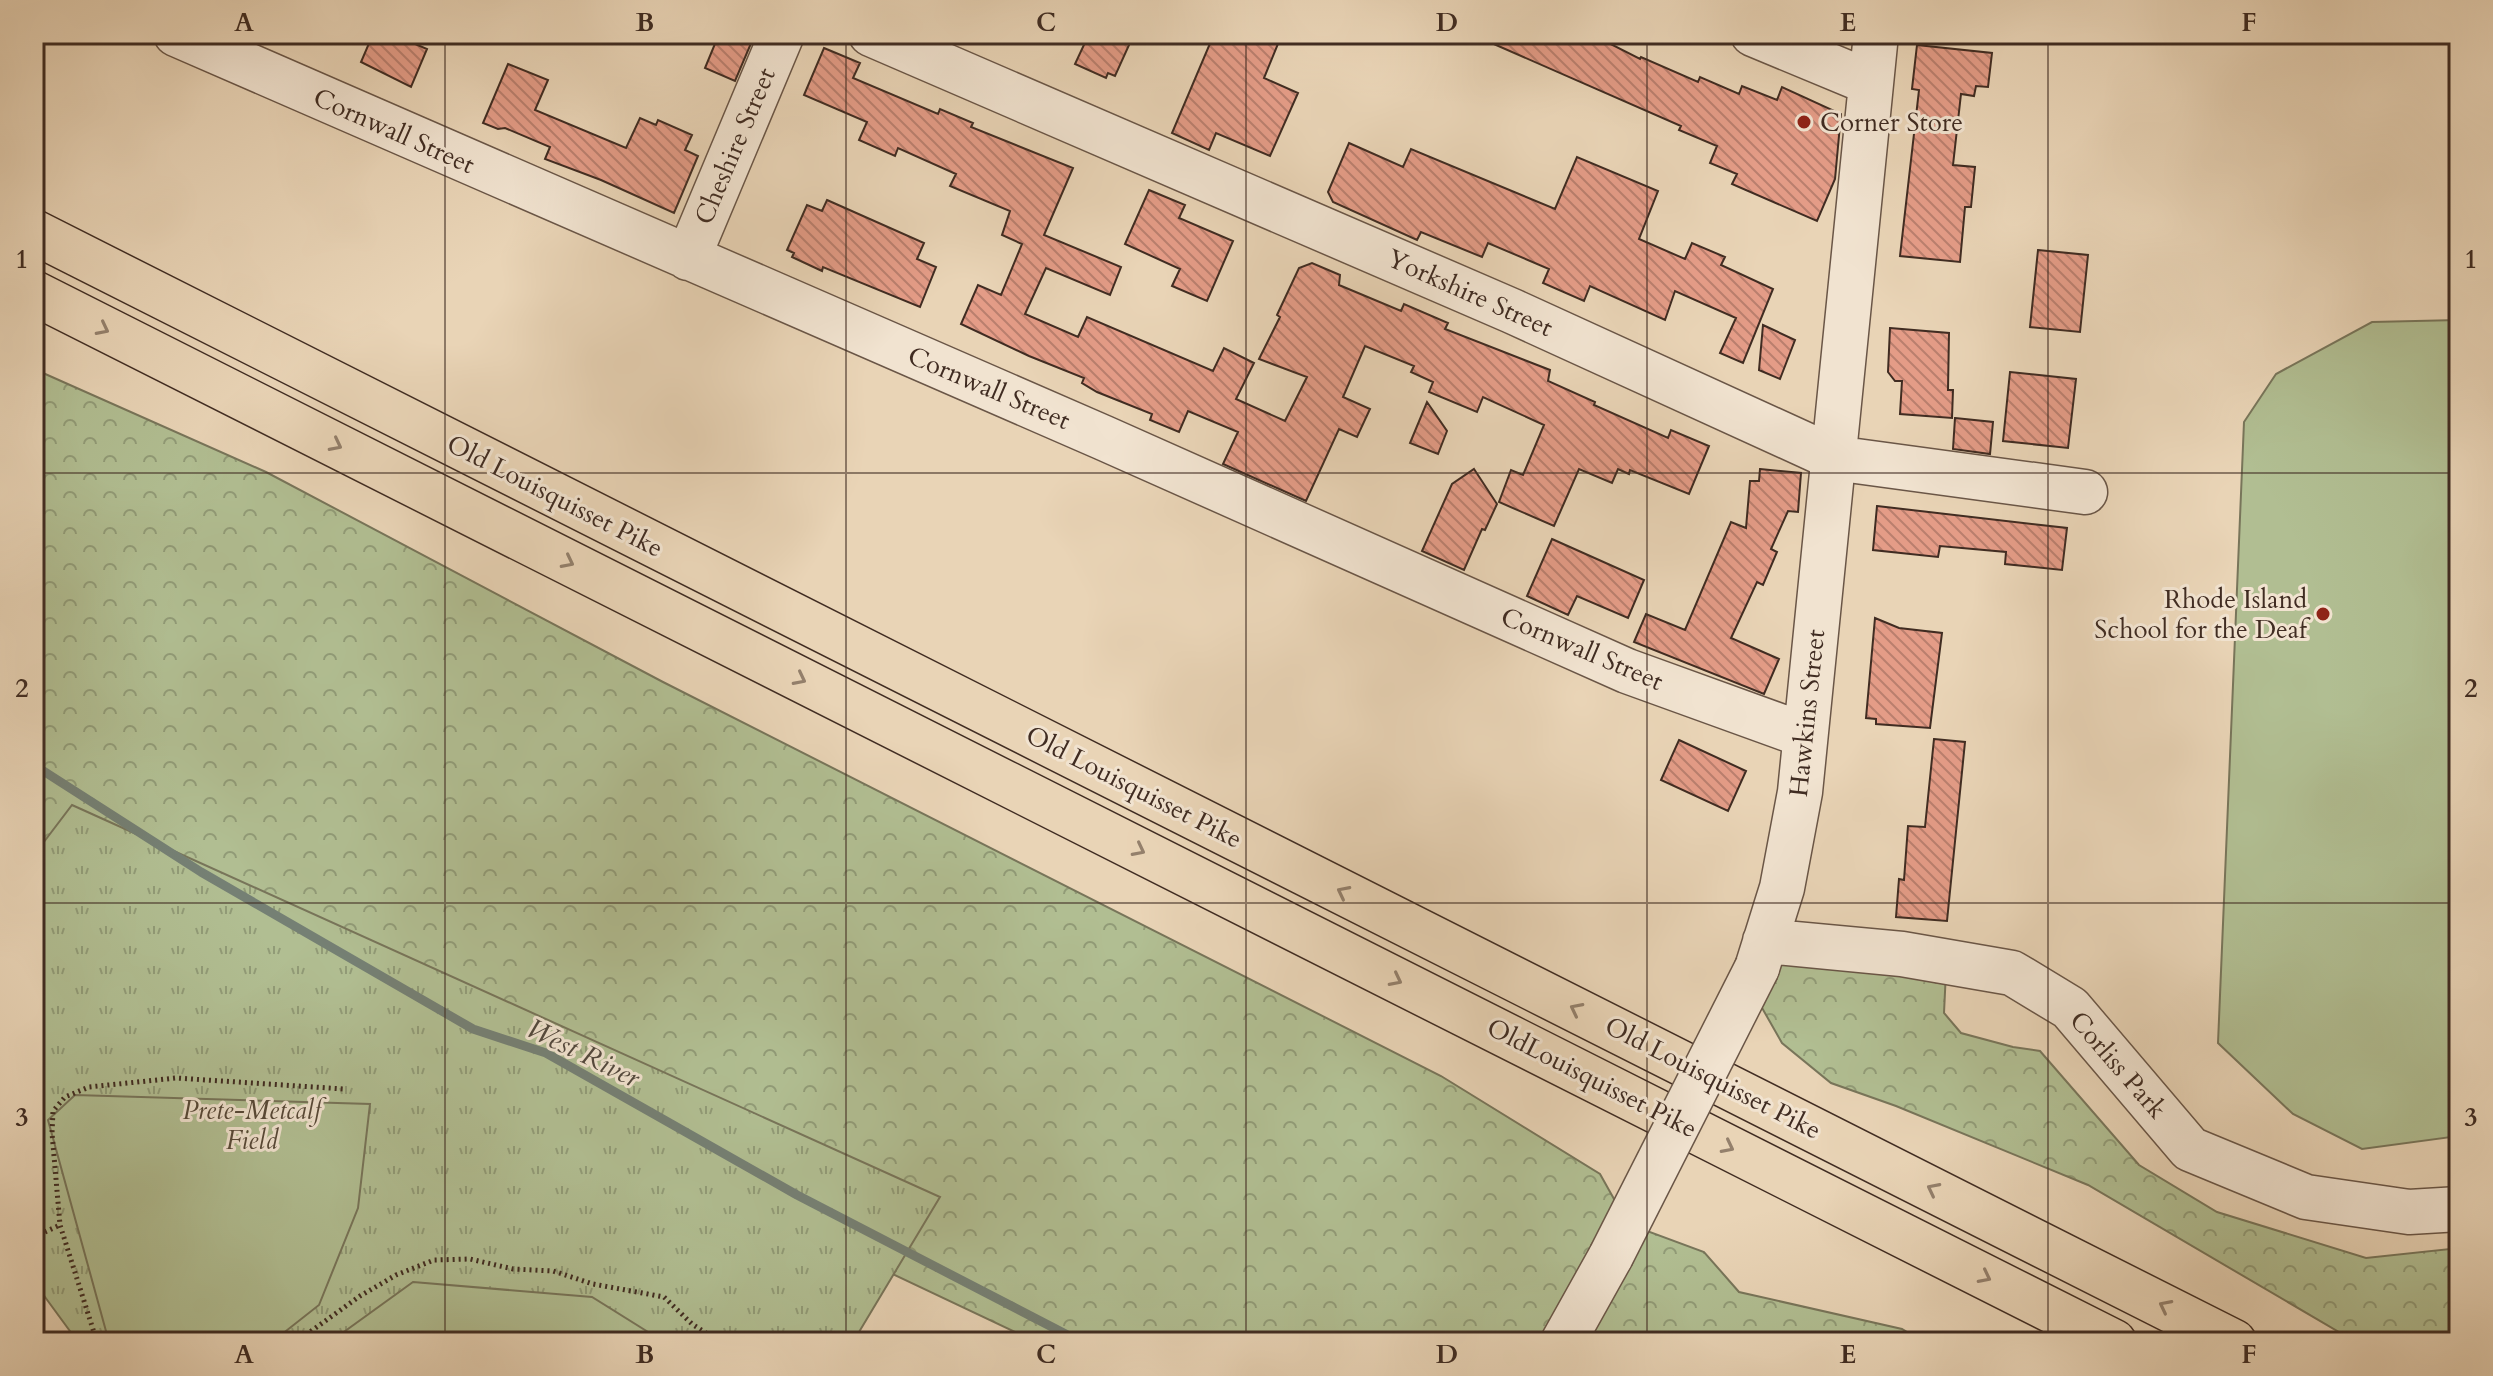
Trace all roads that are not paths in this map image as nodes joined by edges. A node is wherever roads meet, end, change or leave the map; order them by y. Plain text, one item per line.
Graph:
1 (176, 34) edge
2 (782, 34) edge
3 (871, 34) edge
4 (1753, 34) edge
5 (1876, 34) edge
6 (1871, 83) junction
7 (34, 232) edge
8 (688, 258) junction
9 (34, 293) edge
10 (1834, 458) junction
11 (2085, 492) dead end
12 (1804, 735) junction
13 (1070, 814) joint
14 (1761, 954) junction
15 (2459, 1209) edge
16 (1563, 1342) edge
17 (2114, 1342) edge
18 (2234, 1342) edge

1 - 8 street, Cornwall Street
2 - 8 street, Cheshire Street
3 - 10 street, Yorkshire Street
4 - 6 street
5 - 6 street, Hawkins Street
6 - 10 street, Hawkins Street
18 -> 7 highway, Old Louisquisset Pike
8 - 12 street, Cornwall Street
9 -> 13 highway, Old Louisquisset Pike
10 - 11 street, Yorkshire Street
10 - 12 street, Hawkins Street
12 - 14 street, Hawkins Street
13 -> 17 highway, OldLouisquisset Pike
14 - 15 street, Corliss Park
14 - 16 street, Hawkins Street, bridge

